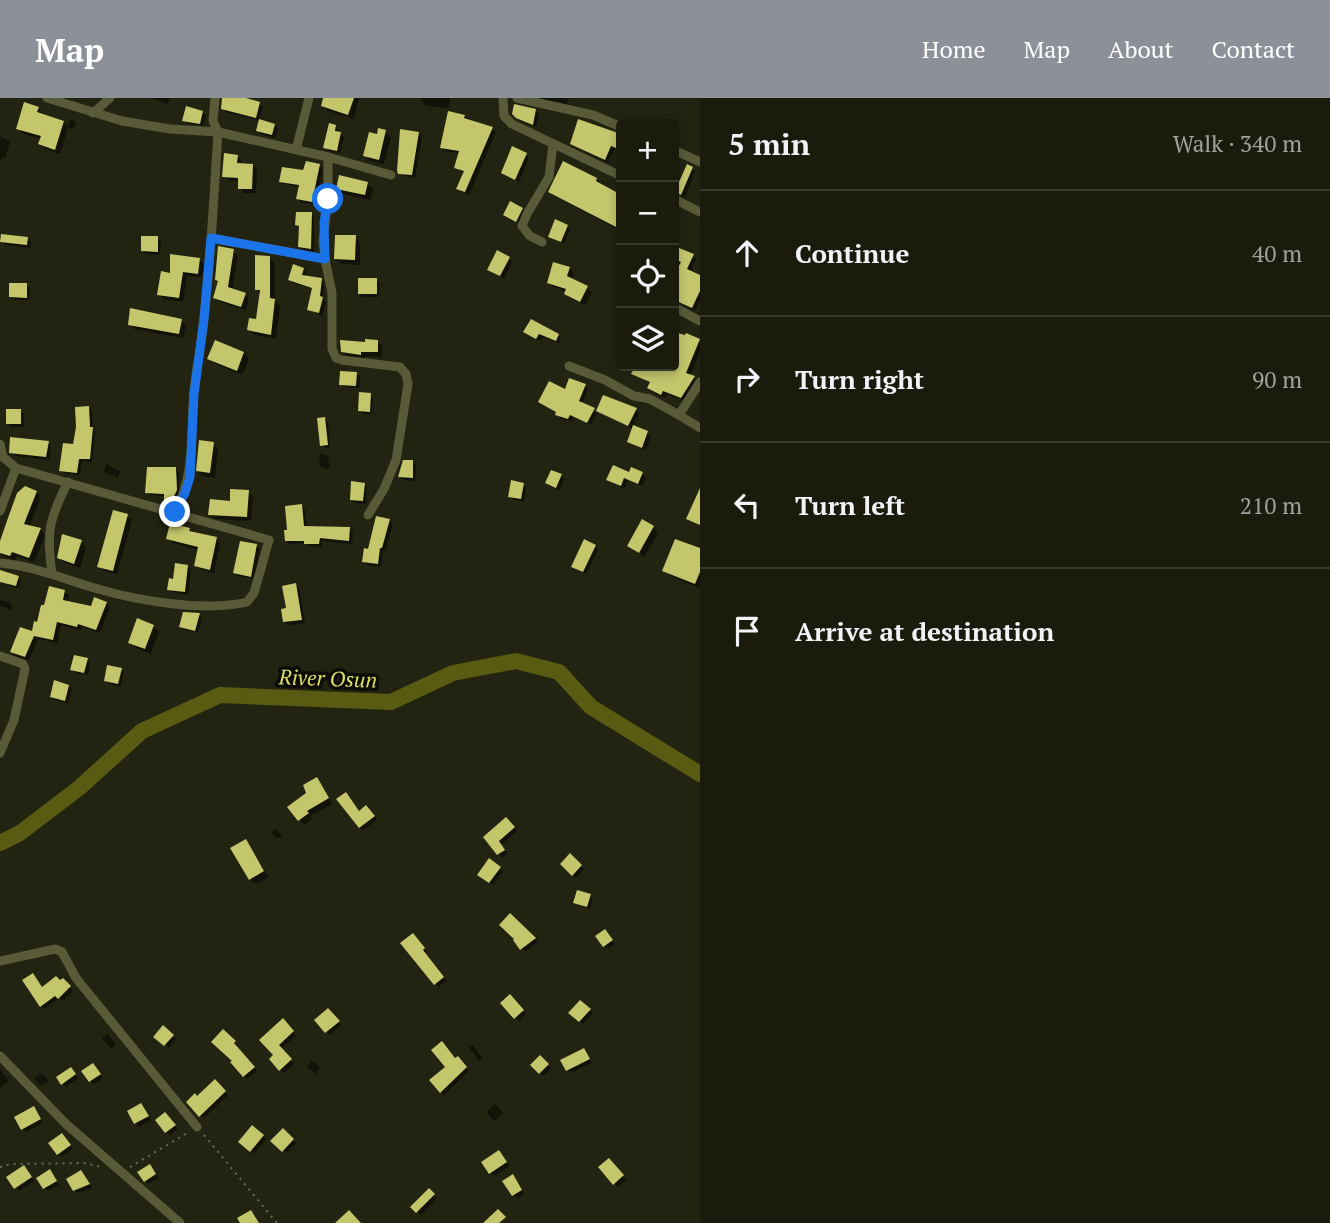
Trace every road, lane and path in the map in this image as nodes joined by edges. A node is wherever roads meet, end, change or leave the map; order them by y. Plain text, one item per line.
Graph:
1 (47, 98) edge
2 (110, 98) edge
3 (215, 98) edge
4 (309, 98) edge
5 (503, 98) edge
6 (517, 98) edge
7 (93, 113) junction
8 (616, 125) edge
9 (218, 132) junction
10 (553, 144) junction
11 (296, 150) junction
12 (679, 152) edge
13 (328, 157) junction
14 (700, 162) edge
15 (616, 174) edge
16 (391, 175) dead end
17 (679, 202) edge
18 (700, 212) edge
19 (211, 238) junction
20 (542, 242) dead end
21 (325, 259) junction
22 (676, 308) edge
23 (700, 321) edge
24 (569, 366) dead end
25 (700, 382) edge
26 (679, 415) junction
27 (700, 428) edge
28 (0, 444) edge
29 (16, 468) junction
30 (68, 482) junction
31 (0, 511) edge
32 (175, 512) junction
33 (368, 515) dead end
34 (0, 563) edge
35 (52, 573) junction
36 (0, 656) edge
37 (0, 753) edge
38 (0, 961) edge
39 (0, 1056) edge
40 (197, 1127) joint
41 (180, 1223) edge
42 (277, 1223) edge

1 - 7 street
2 - 7 street
3 - 9 street
4 - 11 street
5 - 10 street
6 - 8 street
7 - 9 street
9 - 11 street
9 - 19 street
10 - 15 street
10 - 20 street
11 - 13 street
12 - 14 street
13 - 16 street
13 - 21 street
17 - 18 street
19 - 21 street
19 - 32 street
21 - 33 street
22 - 23 street
24 - 26 street
25 - 26 street
26 - 27 street
28 - 29 street
29 - 30 street
29 - 31 street
30 - 32 street
30 - 35 street
32 - 35 street
34 - 35 street
36 - 37 street
38 - 40 street
39 - 41 street
40 - 42 path

